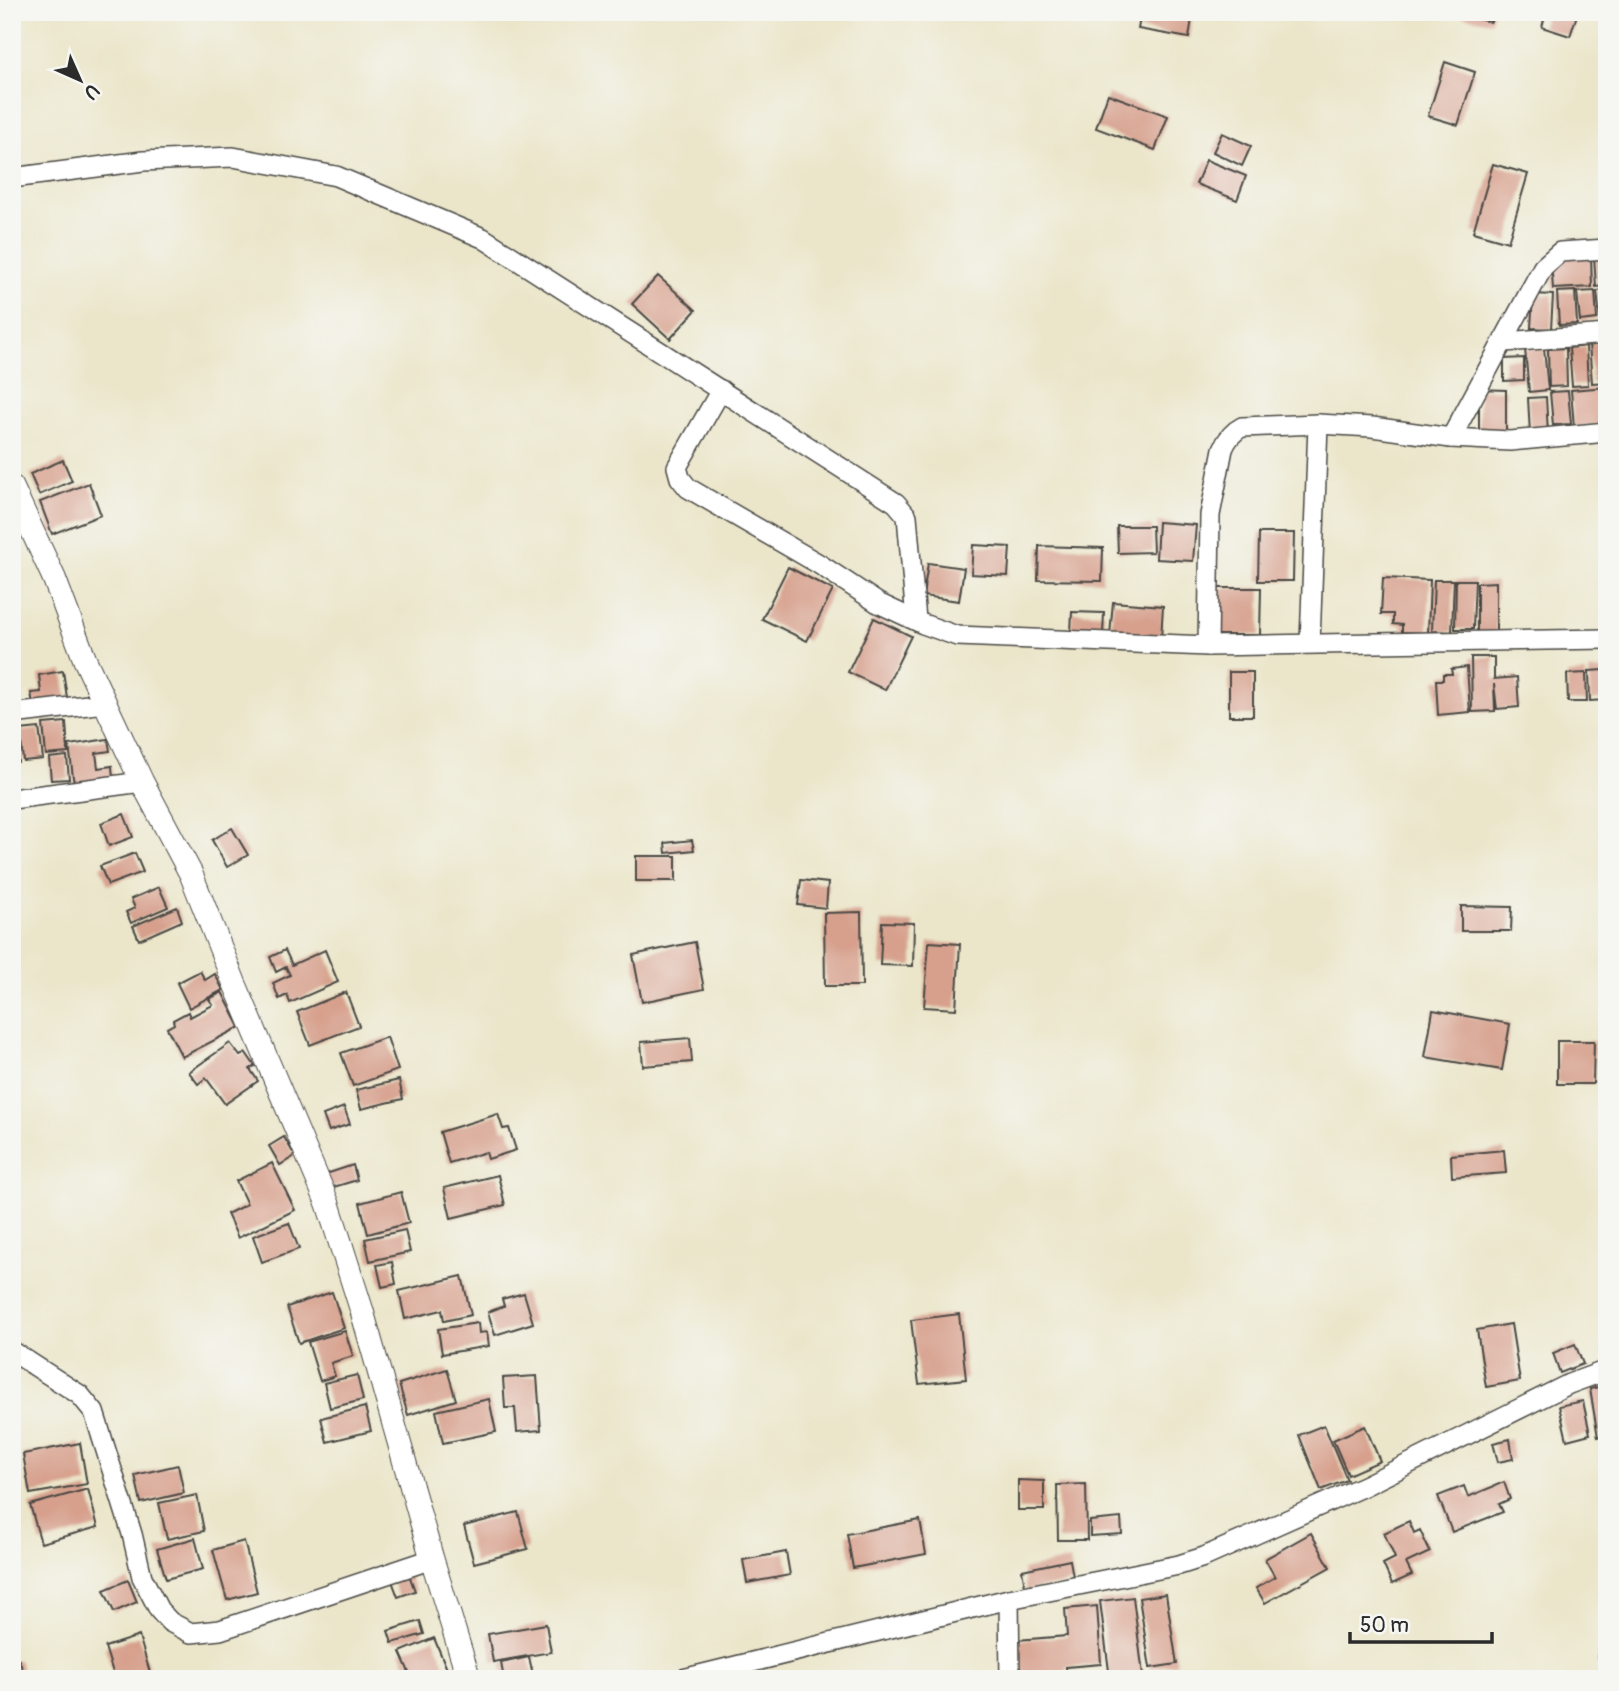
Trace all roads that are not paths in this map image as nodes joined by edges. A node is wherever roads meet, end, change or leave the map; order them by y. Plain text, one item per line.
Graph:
1 (12, 178) edge
2 (1607, 249) edge
3 (1607, 334) edge
4 (1504, 342) junction
5 (721, 390) junction
6 (1318, 424) junction
7 (1607, 432) edge
8 (1451, 439) junction
9 (12, 486) edge
10 (916, 620) junction
11 (1607, 639) edge
12 (1310, 643) junction
13 (1208, 646) junction
14 (105, 703) junction
15 (12, 714) edge
16 (142, 782) junction
17 (12, 799) edge
18 (12, 1351) edge
19 (1607, 1370) edge
20 (432, 1559) junction
21 (1009, 1599) junction
22 (469, 1679) edge
23 (683, 1679) edge
24 (1010, 1679) edge

1 - 5 street
2 - 4 street
3 - 4 street
4 - 8 street
5 - 10 street
5 - 10 street
6 - 8 street
6 - 12 street
6 - 13 street
7 - 8 street
9 - 14 street
10 - 13 street
11 - 12 street
12 - 13 street
14 - 15 street
14 - 16 street
16 - 17 street
16 - 20 street
18 - 20 street
19 - 21 street
20 - 22 street
21 - 23 street
21 - 24 street

